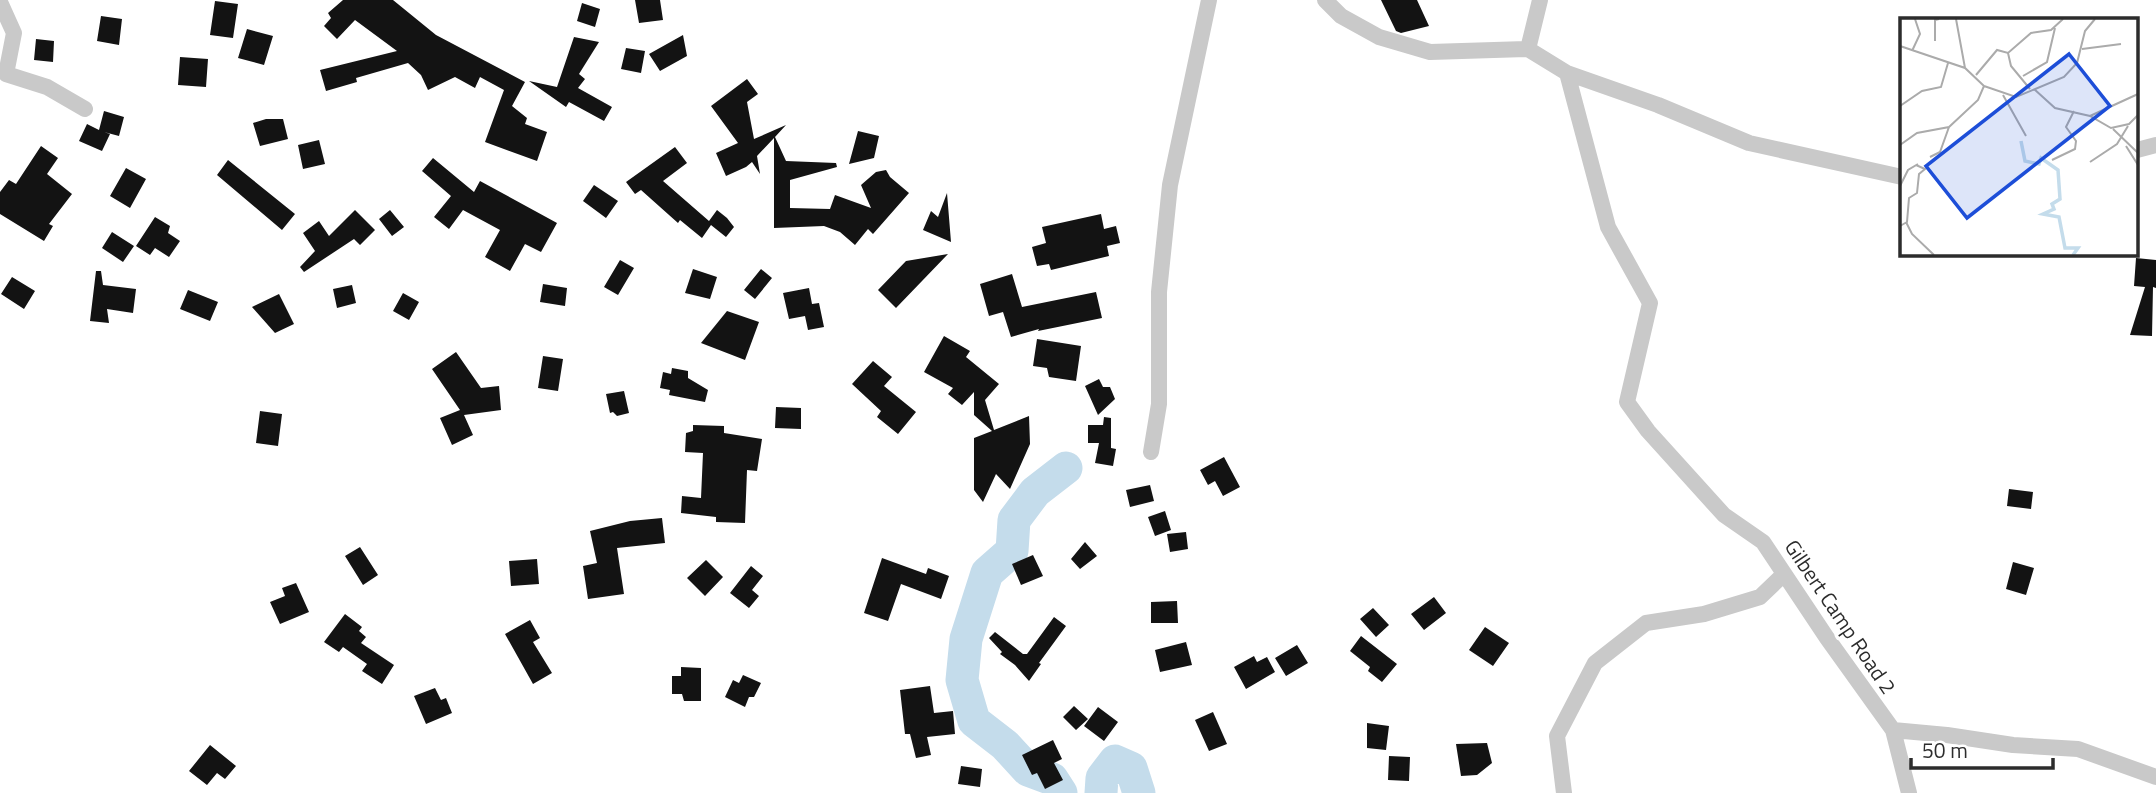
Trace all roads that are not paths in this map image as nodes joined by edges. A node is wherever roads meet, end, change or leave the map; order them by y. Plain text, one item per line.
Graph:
1 (1209, 0) edge
2 (1325, 0) edge
3 (1541, 0) edge
4 (0, 2) edge
5 (1528, 49) junction
6 (1567, 73) junction
7 (85, 109) dead end
8 (2156, 145) edge
9 (2138, 150) edge
10 (1900, 177) edge
11 (1151, 452) dead end
12 (1784, 574) junction
13 (1893, 730) junction
14 (2156, 777) edge
15 (1564, 793) edge
16 (1909, 793) edge

1 - 11 street
2 - 5 street
3 - 5 street
4 - 7 street
5 - 6 street
6 - 10 street
6 - 12 street, Gilbert Camp Road 2
8 - 9 street
12 - 13 street, Gilbert Camp Road 2
12 - 15 street
13 - 14 street
13 - 16 street, Gilbert Camp Road 2

